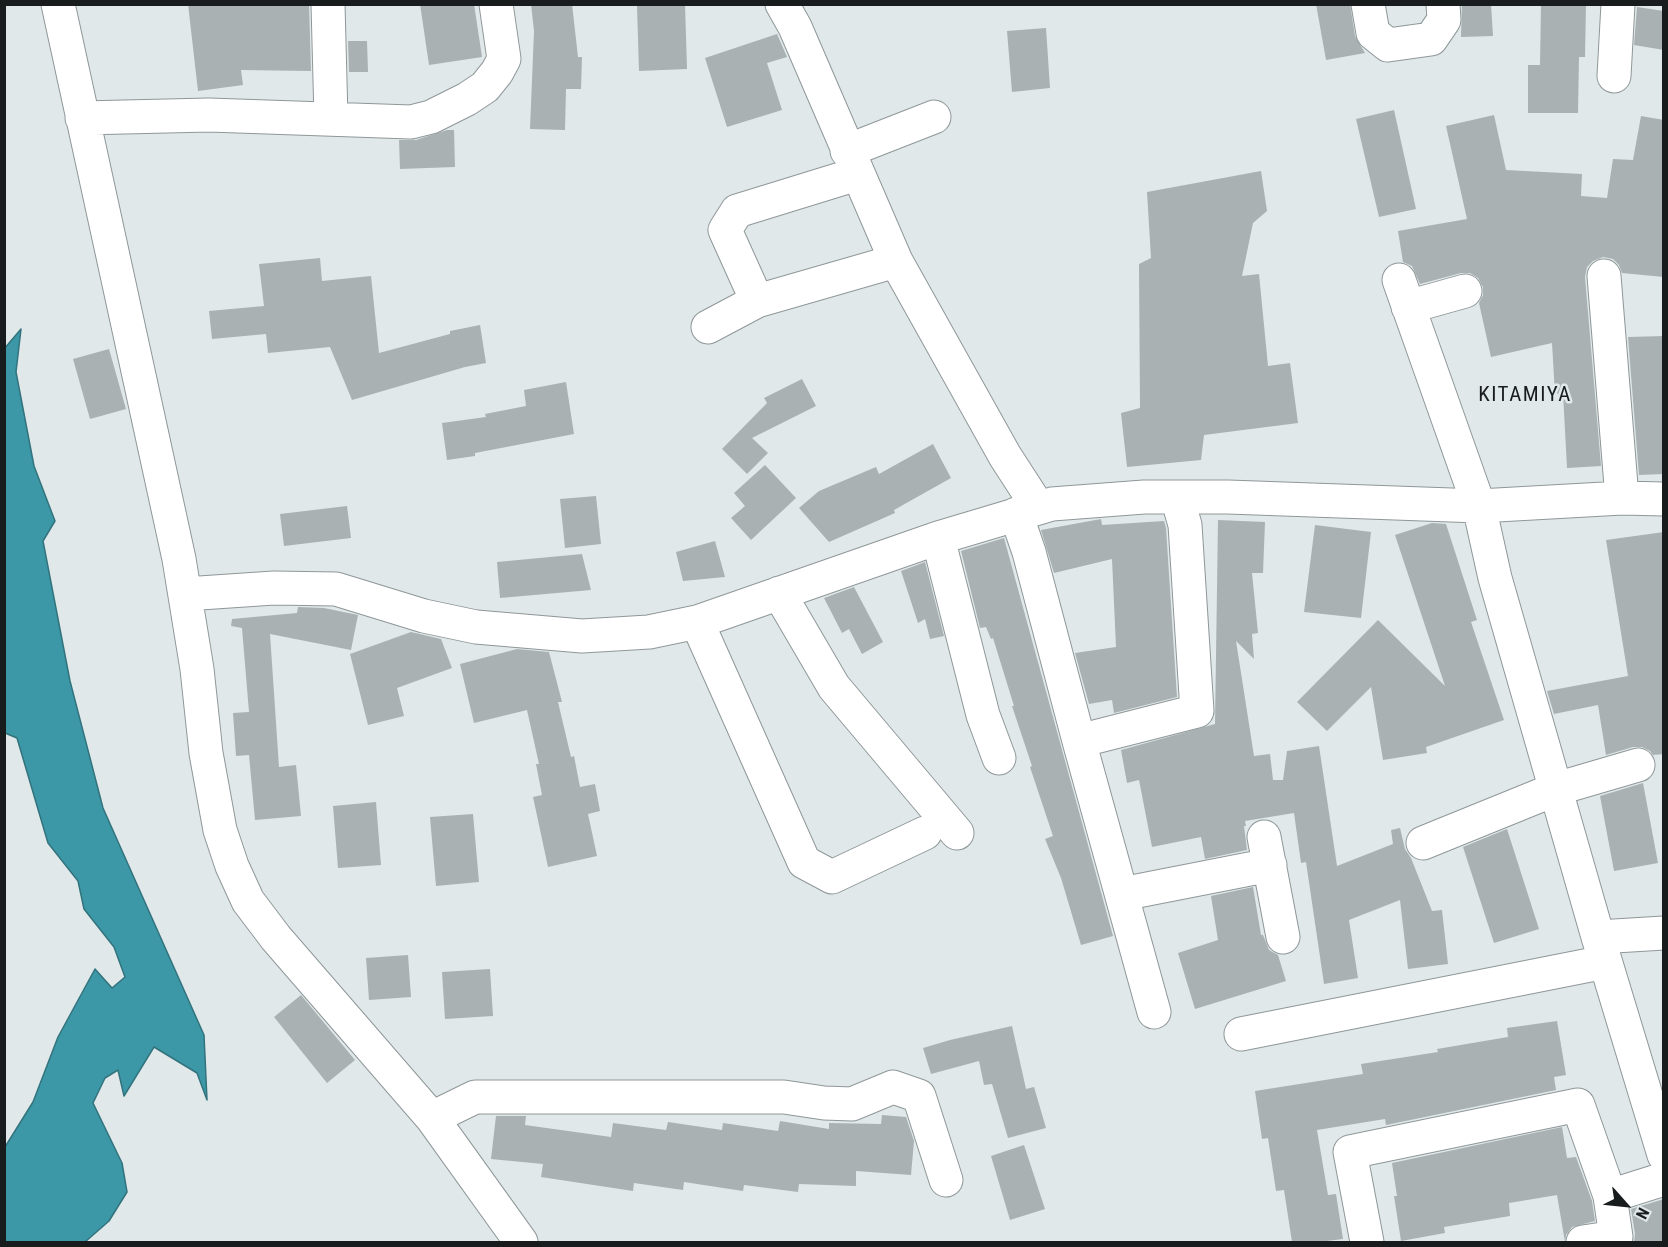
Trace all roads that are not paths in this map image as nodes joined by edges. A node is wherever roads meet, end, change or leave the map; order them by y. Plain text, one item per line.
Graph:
1 (58, 4) edge
2 (328, 4) edge
3 (496, 4) edge
4 (782, 4) edge
5 (1368, 4) edge
6 (1443, 4) edge
7 (1617, 4) edge
8 (1614, 76) dead end
9 (934, 117) dead end
10 (82, 118) junction
11 (330, 119) junction
12 (852, 163) junction
13 (896, 261) junction
14 (1604, 276) dead end
15 (1465, 291) dead end
16 (758, 301) junction
17 (708, 327) dead end
18 (1177, 497) junction
19 (1622, 498) junction
20 (1664, 499) edge
21 (1479, 506) junction
22 (1027, 510) junction
23 (938, 538) junction
24 (779, 592) junction
25 (185, 594) junction
26 (697, 622) junction
27 (1078, 741) junction
28 (999, 758) dead end
29 (1638, 765) dead end
30 (1556, 789) junction
31 (1423, 843) dead end
32 (1122, 894) junction
33 (1664, 933) edge
34 (1283, 938) dead end
35 (1602, 950) junction
36 (1154, 1011) dead end
37 (1241, 1034) dead end
38 (432, 1118) junction
39 (1664, 1155) edge
40 (1664, 1179) edge
41 (946, 1180) dead end
42 (1610, 1196) junction
43 (521, 1242) edge
44 (1367, 1242) edge
45 (1583, 1242) edge

1 - 10 street
2 - 11 street
3 - 11 street
4 - 12 street
5 - 6 street
7 - 8 street
9 - 12 street
10 - 11 street
10 - 25 street
12 - 13 street
12 - 16 street
13 - 16 street
13 - 22 street
14 - 19 street
15 - 21 street
16 - 17 street
18 - 21 street
18 - 22 street
18 - 27 street
19 - 20 street
19 - 21 street
21 - 30 street
22 - 23 street
22 - 27 street
23 - 24 street
23 - 28 street
24 - 26 street
24 - 26 street
25 - 26 street
25 - 38 street
27 - 32 street
29 - 30 street
30 - 31 street
30 - 35 street
32 - 34 street
32 - 36 street
33 - 35 street
35 - 37 street
35 - 39 street
38 - 41 street
38 - 43 street
40 - 42 street
42 - 44 street
42 - 45 street

